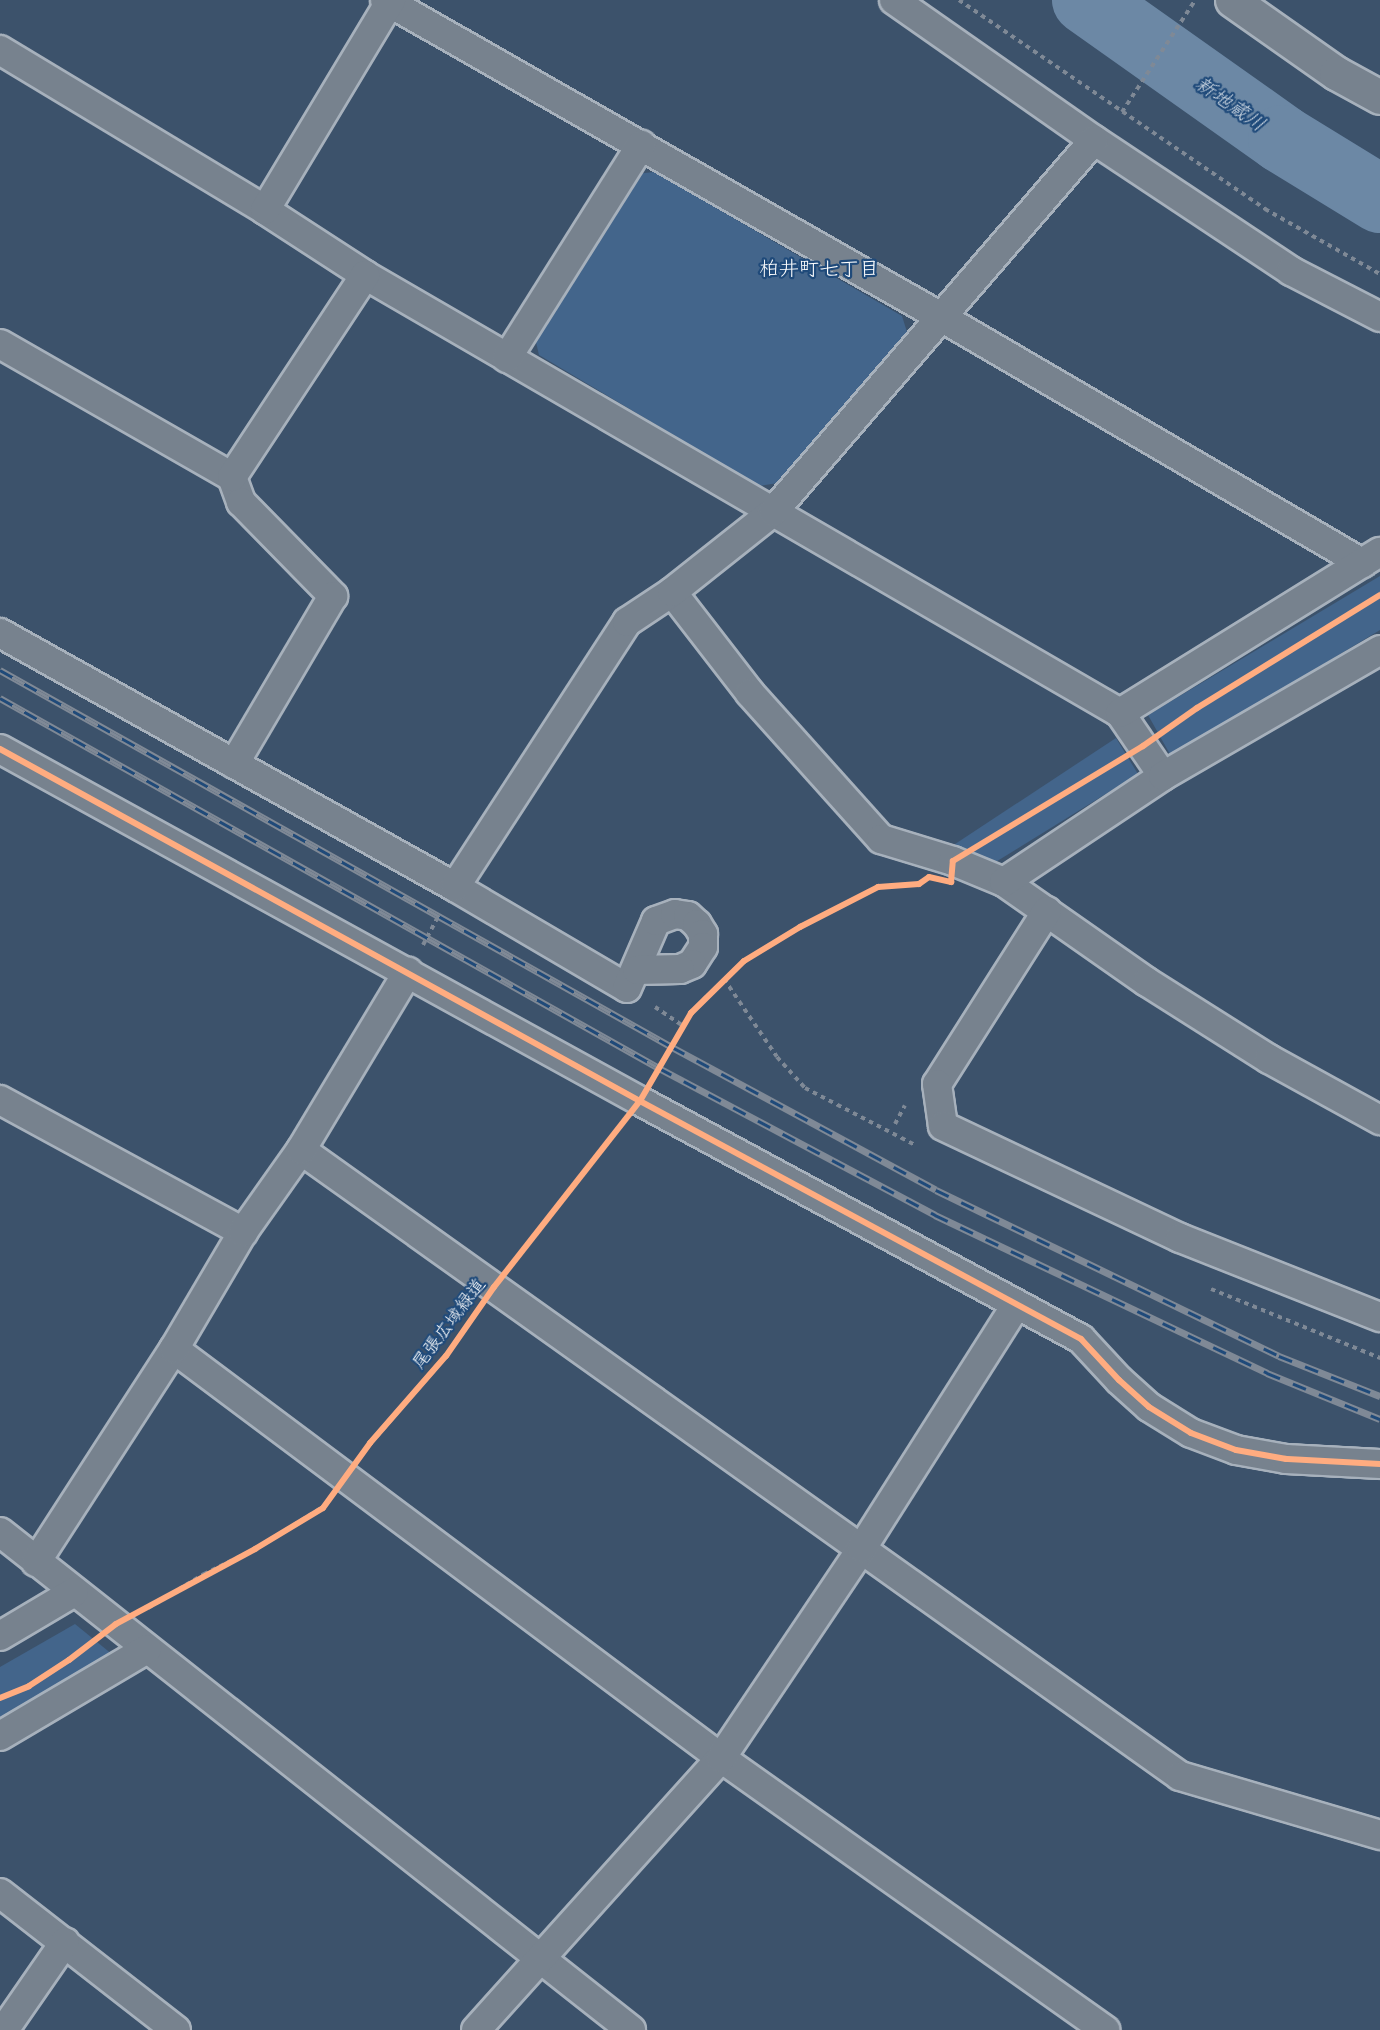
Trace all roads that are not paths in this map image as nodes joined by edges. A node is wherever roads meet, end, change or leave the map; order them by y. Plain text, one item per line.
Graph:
1 (389, 0) edge
2 (894, 0) edge
3 (1232, 0) edge
4 (0, 50) edge
5 (1380, 97) edge
6 (1095, 140) junction
7 (641, 145) junction
8 (265, 210) junction
9 (365, 275) junction
10 (941, 317) junction
11 (1380, 317) edge
12 (0, 344) edge
13 (507, 358) junction
14 (232, 477) junction
15 (772, 512) junction
16 (1371, 558) edge
17 (672, 592) junction
18 (0, 633) edge
19 (1380, 650) edge
20 (1120, 713) junction
21 (0, 749) edge
22 (234, 764) junction
23 (1163, 776) junction
24 (1004, 882) junction
25 (455, 887) junction
26 (1047, 911) junction
27 (637, 970) dead end
28 (408, 972) junction
29 (0, 1100) edge
30 (1379, 1111) edge
31 (301, 1150) junction
32 (243, 1232) junction
33 (1016, 1305) junction
34 (1380, 1317) edge
35 (174, 1349) junction
36 (1380, 1464) edge
37 (0, 1532) edge
38 (862, 1548) junction
39 (36, 1562) junction
40 (74, 1592) junction
41 (0, 1636) edge
42 (147, 1649) junction
43 (0, 1736) edge
44 (721, 1758) junction
45 (1380, 1835) edge
46 (0, 1893) edge
47 (65, 1942) junction
48 (540, 1958) junction
49 (4, 2030) edge
50 (176, 2030) edge
51 (476, 2030) edge
52 (631, 2030) edge
53 (1105, 2030) edge

1 - 7 street
1 - 8 street
2 - 6 street
3 - 5 street
4 - 8 street
6 - 10 street
6 - 11 street
7 - 10 street
7 - 13 street
8 - 9 street
9 - 13 street
9 - 14 street
10 - 15 street
10 - 16 street
12 - 14 street
13 - 15 street
14 - 22 street
15 - 17 street
15 - 20 street
16 - 20 street
17 - 24 street
17 - 25 street
18 - 22 street
19 - 23 street
20 - 23 street
21 - 28 street
22 - 25 street
23 - 24 street
24 - 26 street
25 - 27 street
26 - 30 street
26 - 34 street
28 - 31 street
28 - 33 street
29 - 32 street
31 - 32 street
31 - 38 street
32 - 35 street
33 - 36 street
33 - 38 street
35 - 39 street
35 - 44 street
37 - 39 street
38 - 44 street
38 - 45 street
39 - 40 street
40 - 41 street
40 - 42 street
42 - 43 street
42 - 48 street
44 - 48 street
44 - 53 street
46 - 47 street
47 - 49 street
47 - 50 street
48 - 51 street
48 - 52 street

